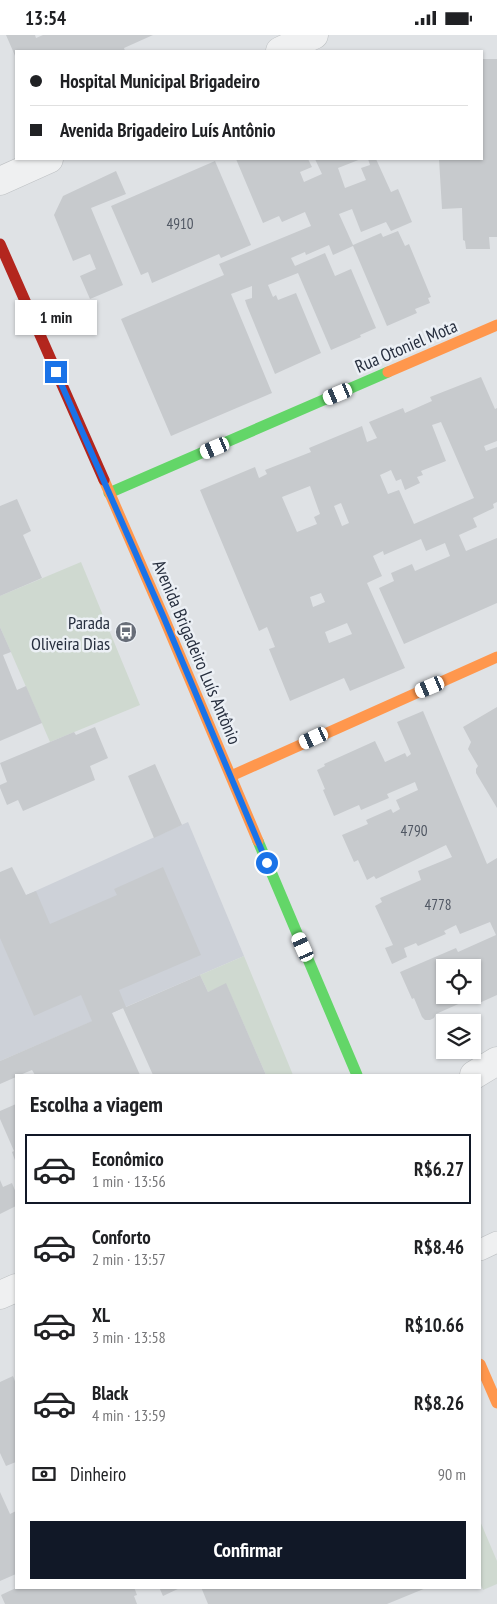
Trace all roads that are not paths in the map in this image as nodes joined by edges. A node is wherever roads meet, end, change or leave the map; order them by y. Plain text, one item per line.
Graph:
1 (314, 35) edge
2 (282, 50) edge
3 (47, 160) edge
4 (0, 181) edge
5 (0, 245) edge
6 (497, 325) edge
7 (109, 493) junction
8 (497, 657) edge
9 (231, 776) junction
10 (497, 1061) edge
11 (358, 1074) edge
12 (476, 1074) edge
13 (497, 1242) edge
14 (481, 1250) edge
15 (15, 1288) edge
16 (0, 1295) edge
17 (481, 1366) edge
18 (497, 1403) edge

1 - 2 street
3 - 4 street
5 - 7 main road, Avenida Brigadeiro Luís Antônio
6 - 7 main road, Rua Otoniel Mota
7 - 9 main road, Avenida Brigadeiro Luís Antônio
8 - 9 main road
9 - 11 main road, Avenida Brigadeiro Luís Antônio
10 - 12 street
13 - 14 lane
15 - 16 street
17 - 18 main road

